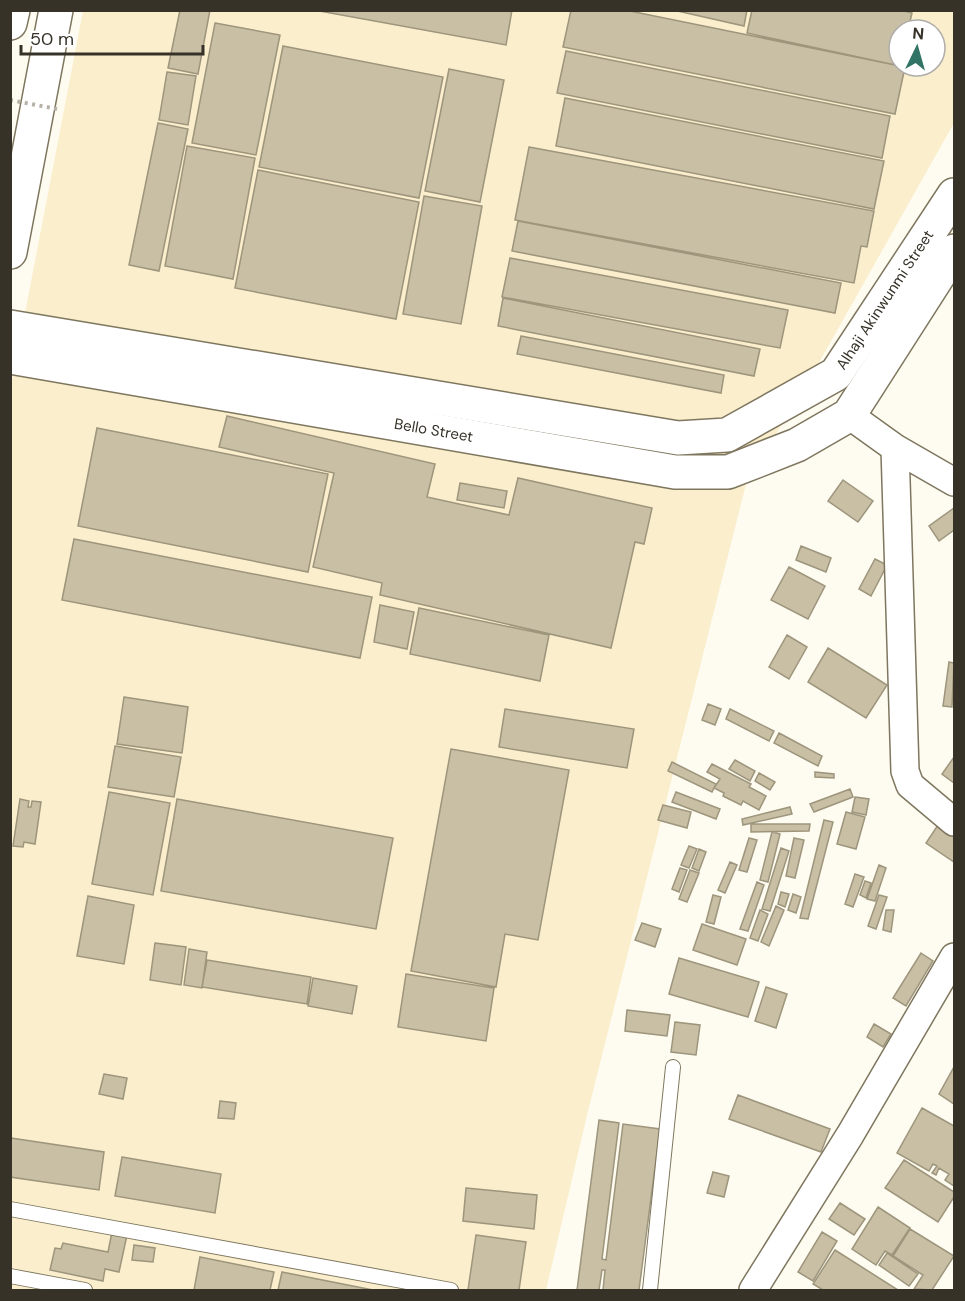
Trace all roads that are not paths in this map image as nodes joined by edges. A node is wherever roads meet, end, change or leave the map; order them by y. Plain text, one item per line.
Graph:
1 (13, 10) edge
2 (56, 10) edge
3 (10, 23) edge
4 (954, 195) edge
5 (954, 251) edge
6 (10, 252) edge
7 (10, 327) edge
8 (10, 357) edge
9 (849, 415) junction
10 (895, 448) junction
11 (954, 482) edge
12 (954, 822) edge
13 (954, 957) edge
14 (673, 1067) dead end
15 (10, 1209) edge
16 (10, 1276) edge
17 (85, 1290) edge
18 (452, 1290) edge
19 (650, 1290) edge
20 (753, 1290) edge

1 - 3 main road
2 - 6 main road
4 - 7 main road, Alhaji Akinwunmi Street
5 - 9 main road, Alhaji Akinwunmi Street
8 - 9 main road, Bello Street
9 - 10 street
10 - 11 street
10 - 12 street
13 - 20 street
14 - 19 lane
15 - 18 lane
16 - 17 lane

